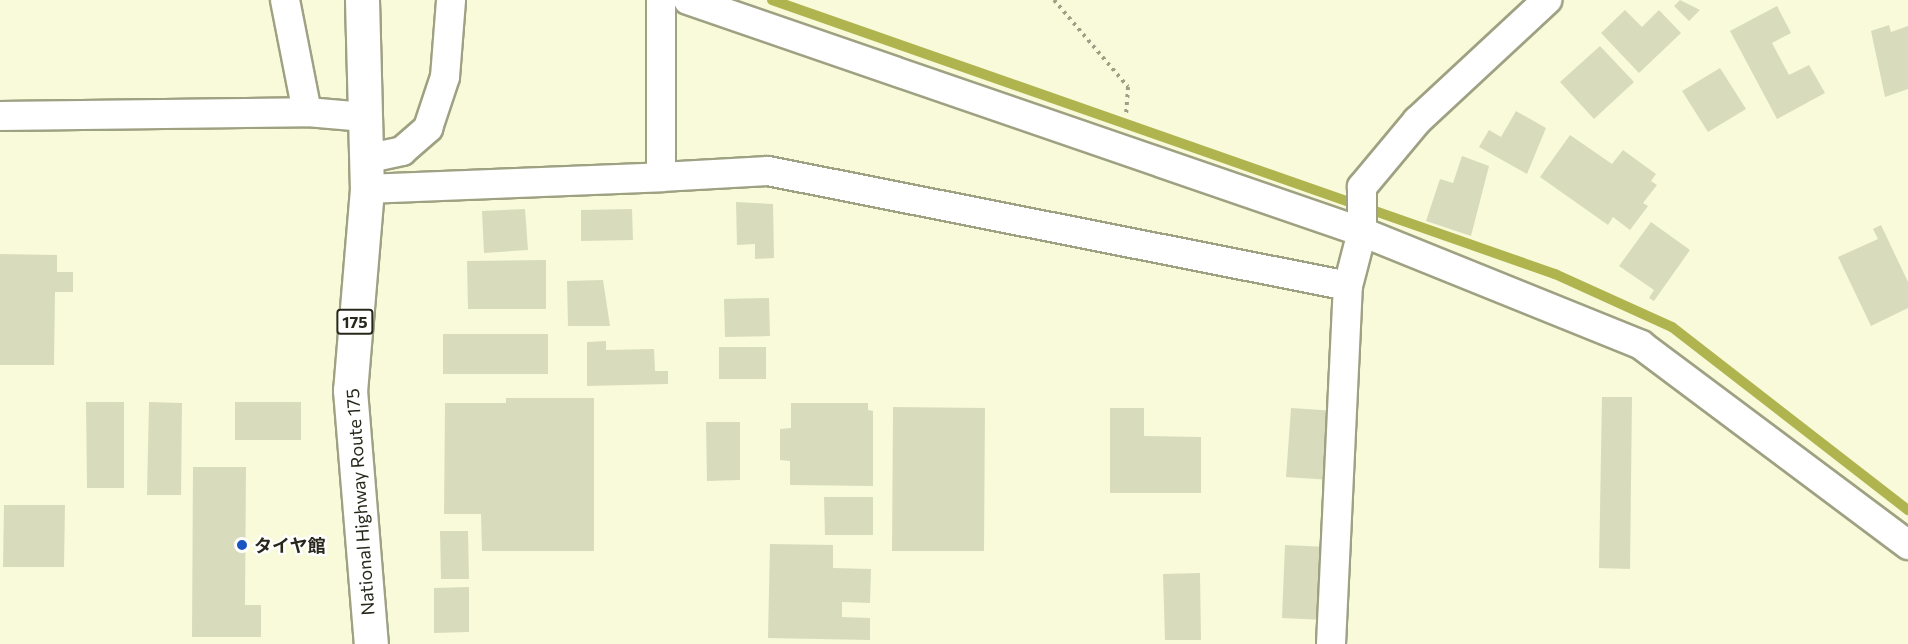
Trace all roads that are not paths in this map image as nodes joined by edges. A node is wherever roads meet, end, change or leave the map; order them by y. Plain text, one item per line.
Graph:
1 (285, 0) edge
2 (362, 0) edge
3 (451, 0) edge
4 (661, 0) edge
5 (688, 0) edge
6 (1547, 0) edge
7 (308, 112) junction
8 (0, 116) edge
9 (365, 117) junction
10 (366, 174) junction
11 (661, 177) junction
12 (1362, 232) junction
13 (1348, 286) junction
14 (1908, 545) edge
15 (371, 644) edge
16 (1331, 644) edge

1 - 7 street
2 - 9 highway, National Highway Route 175 / 175
3 - 10 street
4 - 11 street
5 - 12 street
6 - 12 street
7 - 8 street
7 - 9 street
9 - 10 highway, National Highway Route 175 / 175
10 - 11 street
10 - 15 highway, National Highway Route 175 / 175
11 - 13 street
12 - 13 street
12 - 14 street
13 - 16 street

